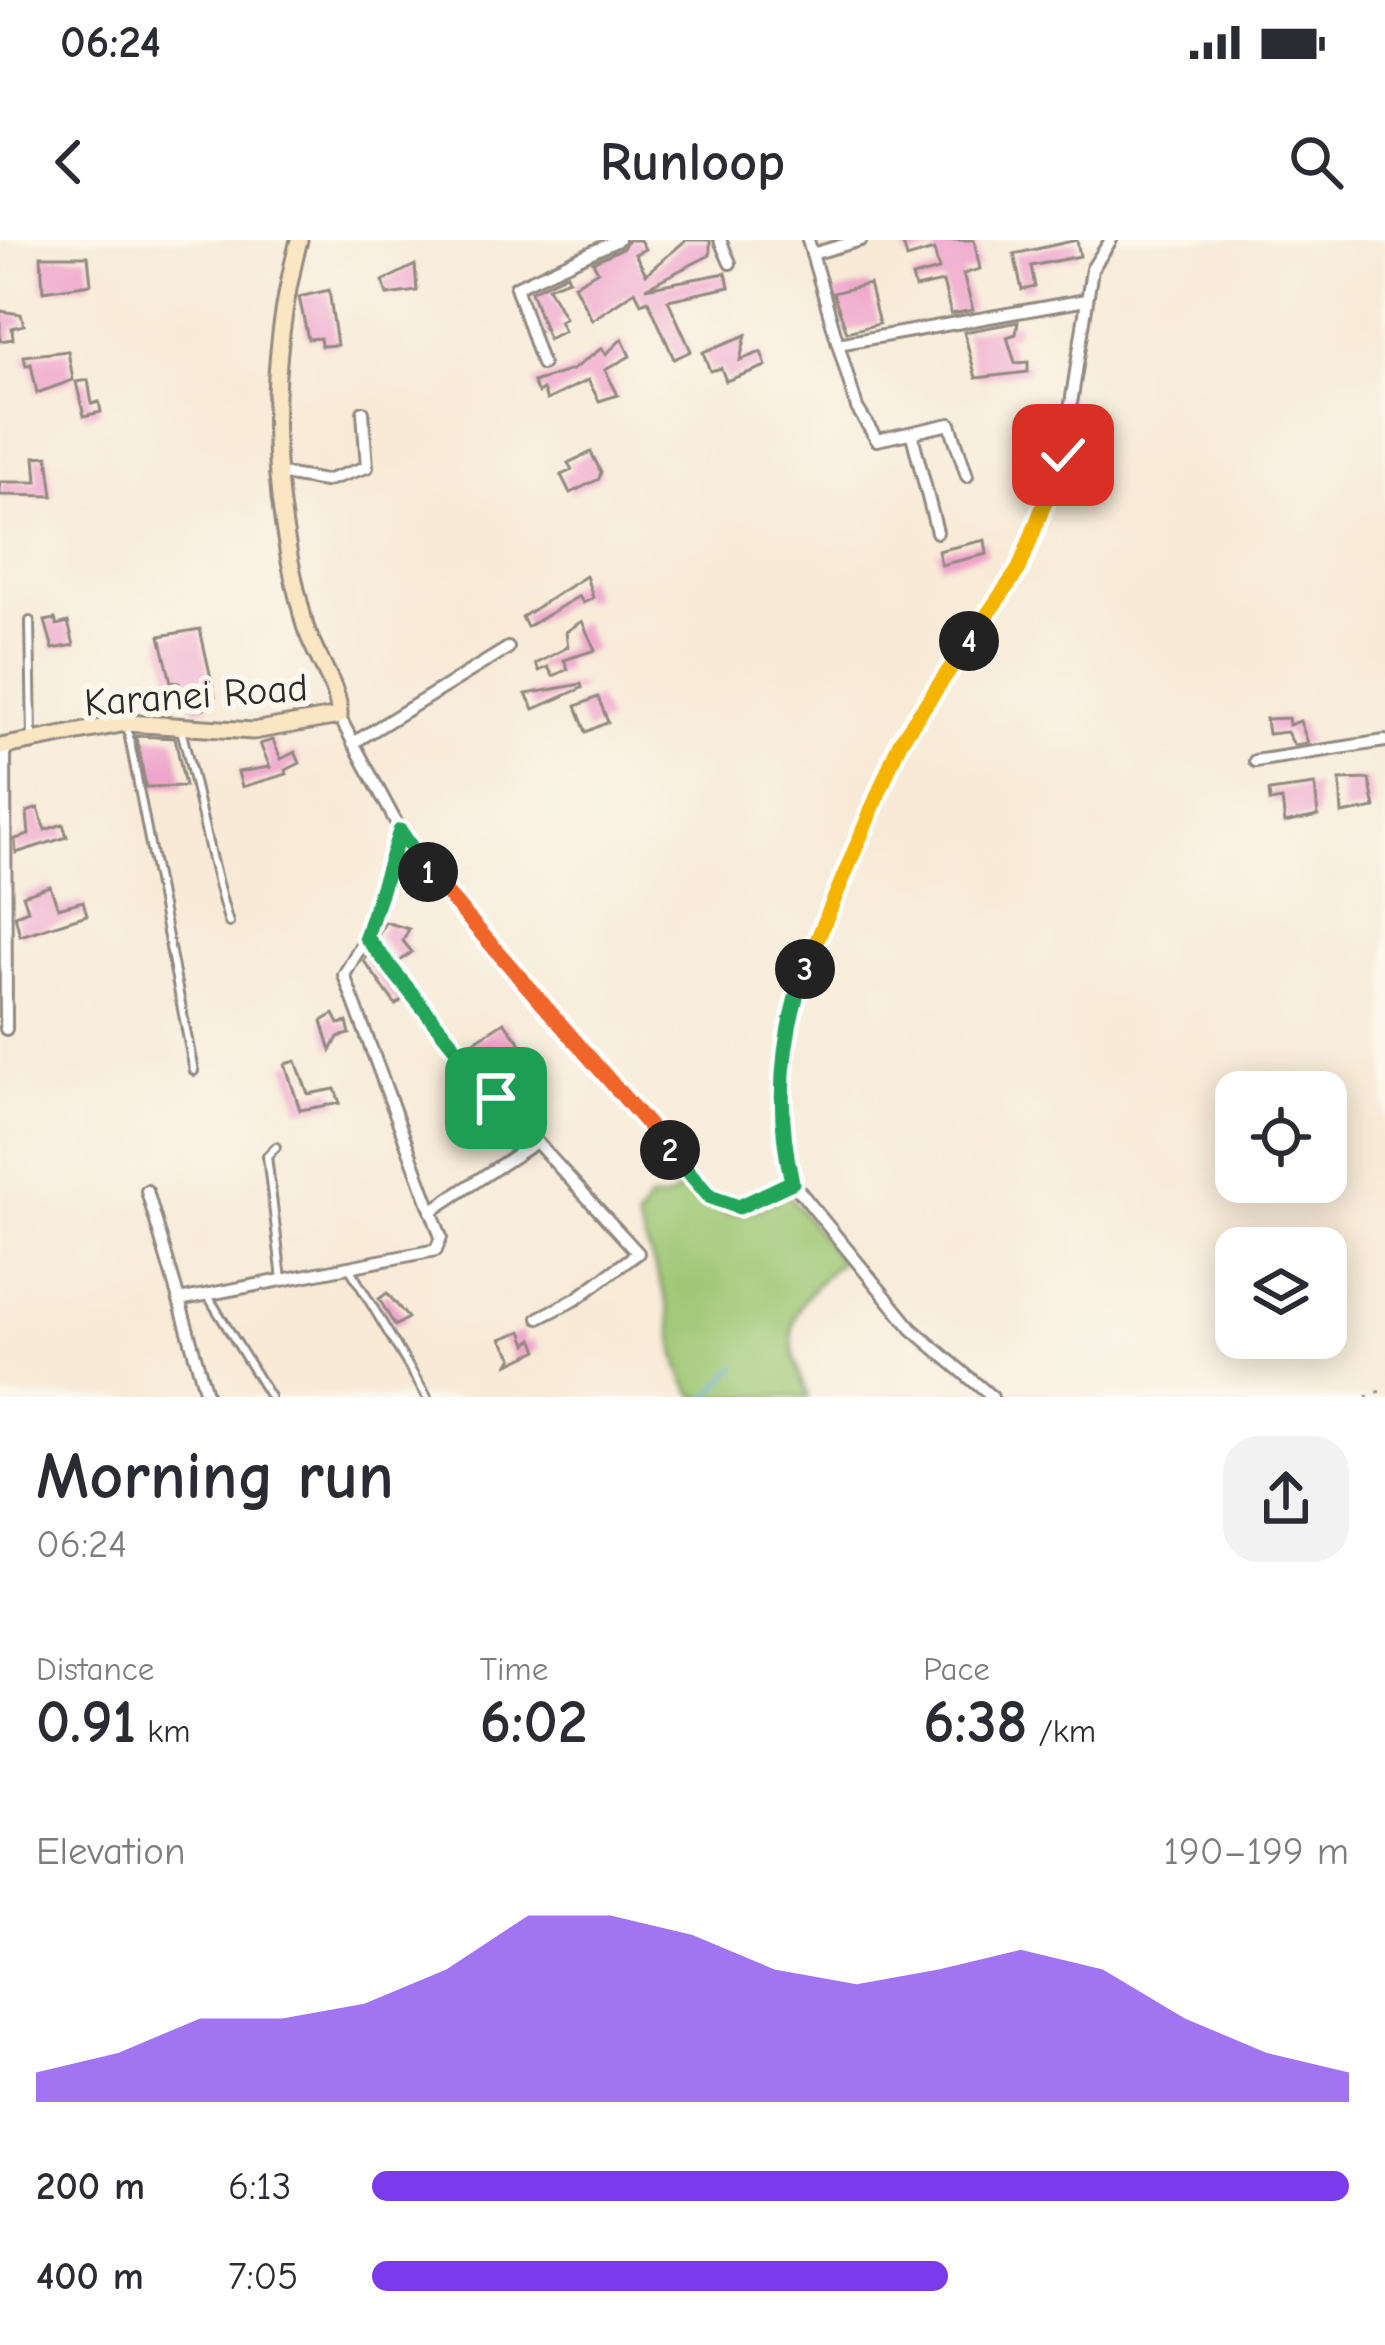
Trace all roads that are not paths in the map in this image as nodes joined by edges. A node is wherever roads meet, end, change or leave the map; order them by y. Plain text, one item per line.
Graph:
1 (299, 240) edge
2 (618, 240) edge
3 (720, 240) edge
4 (808, 240) edge
5 (861, 240) edge
6 (1111, 240) edge
7 (812, 254) junction
8 (730, 263) dead end
9 (1086, 300) junction
10 (838, 344) junction
11 (542, 364) dead end
12 (363, 412) dead end
13 (912, 435) junction
14 (278, 472) junction
15 (967, 476) dead end
16 (937, 532) dead end
17 (30, 621) dead end
18 (508, 648) dead end
19 (339, 716) junction
20 (126, 723) junction
21 (181, 726) junction
22 (32, 741) junction
23 (1385, 741) edge
24 (353, 743) junction
25 (2, 746) edge
26 (1255, 760) dead end
27 (400, 831) junction
28 (229, 922) dead end
29 (366, 937) junction
30 (6, 1029) dead end
31 (194, 1070) dead end
32 (536, 1142) junction
33 (277, 1148) dead end
34 (792, 1182) junction
35 (147, 1191) dead end
36 (431, 1211) junction
37 (350, 1269) junction
38 (283, 1282) junction
39 (208, 1296) junction
40 (179, 1300) junction
41 (539, 1318) dead end
42 (207, 1397) edge
43 (270, 1397) edge
44 (427, 1397) edge
45 (992, 1397) edge

1 - 14 street, Karanei Road
2 - 11 street
3 - 8 street
4 - 7 street
5 - 7 street
6 - 9 street
7 - 10 street
9 - 10 street
9 - 34 street
10 - 13 street
12 - 14 street
13 - 15 street
13 - 16 street
14 - 19 street, Karanei Road
17 - 22 lane
18 - 24 street
19 - 21 street, Karanei Road
19 - 24 street
20 - 21 street, Karanei Road
20 - 22 street, Karanei Road
20 - 31 lane
21 - 28 lane
22 - 25 street, Karanei Road
23 - 26 street
24 - 27 street
25 - 30 street
27 - 29 street
27 - 34 street
29 - 32 street
29 - 36 street
32 - 36 street
32 - 41 street
33 - 38 lane
34 - 45 street
35 - 40 street
36 - 37 street
37 - 38 street
37 - 44 lane
38 - 39 street
39 - 40 street
39 - 43 lane
40 - 42 street

